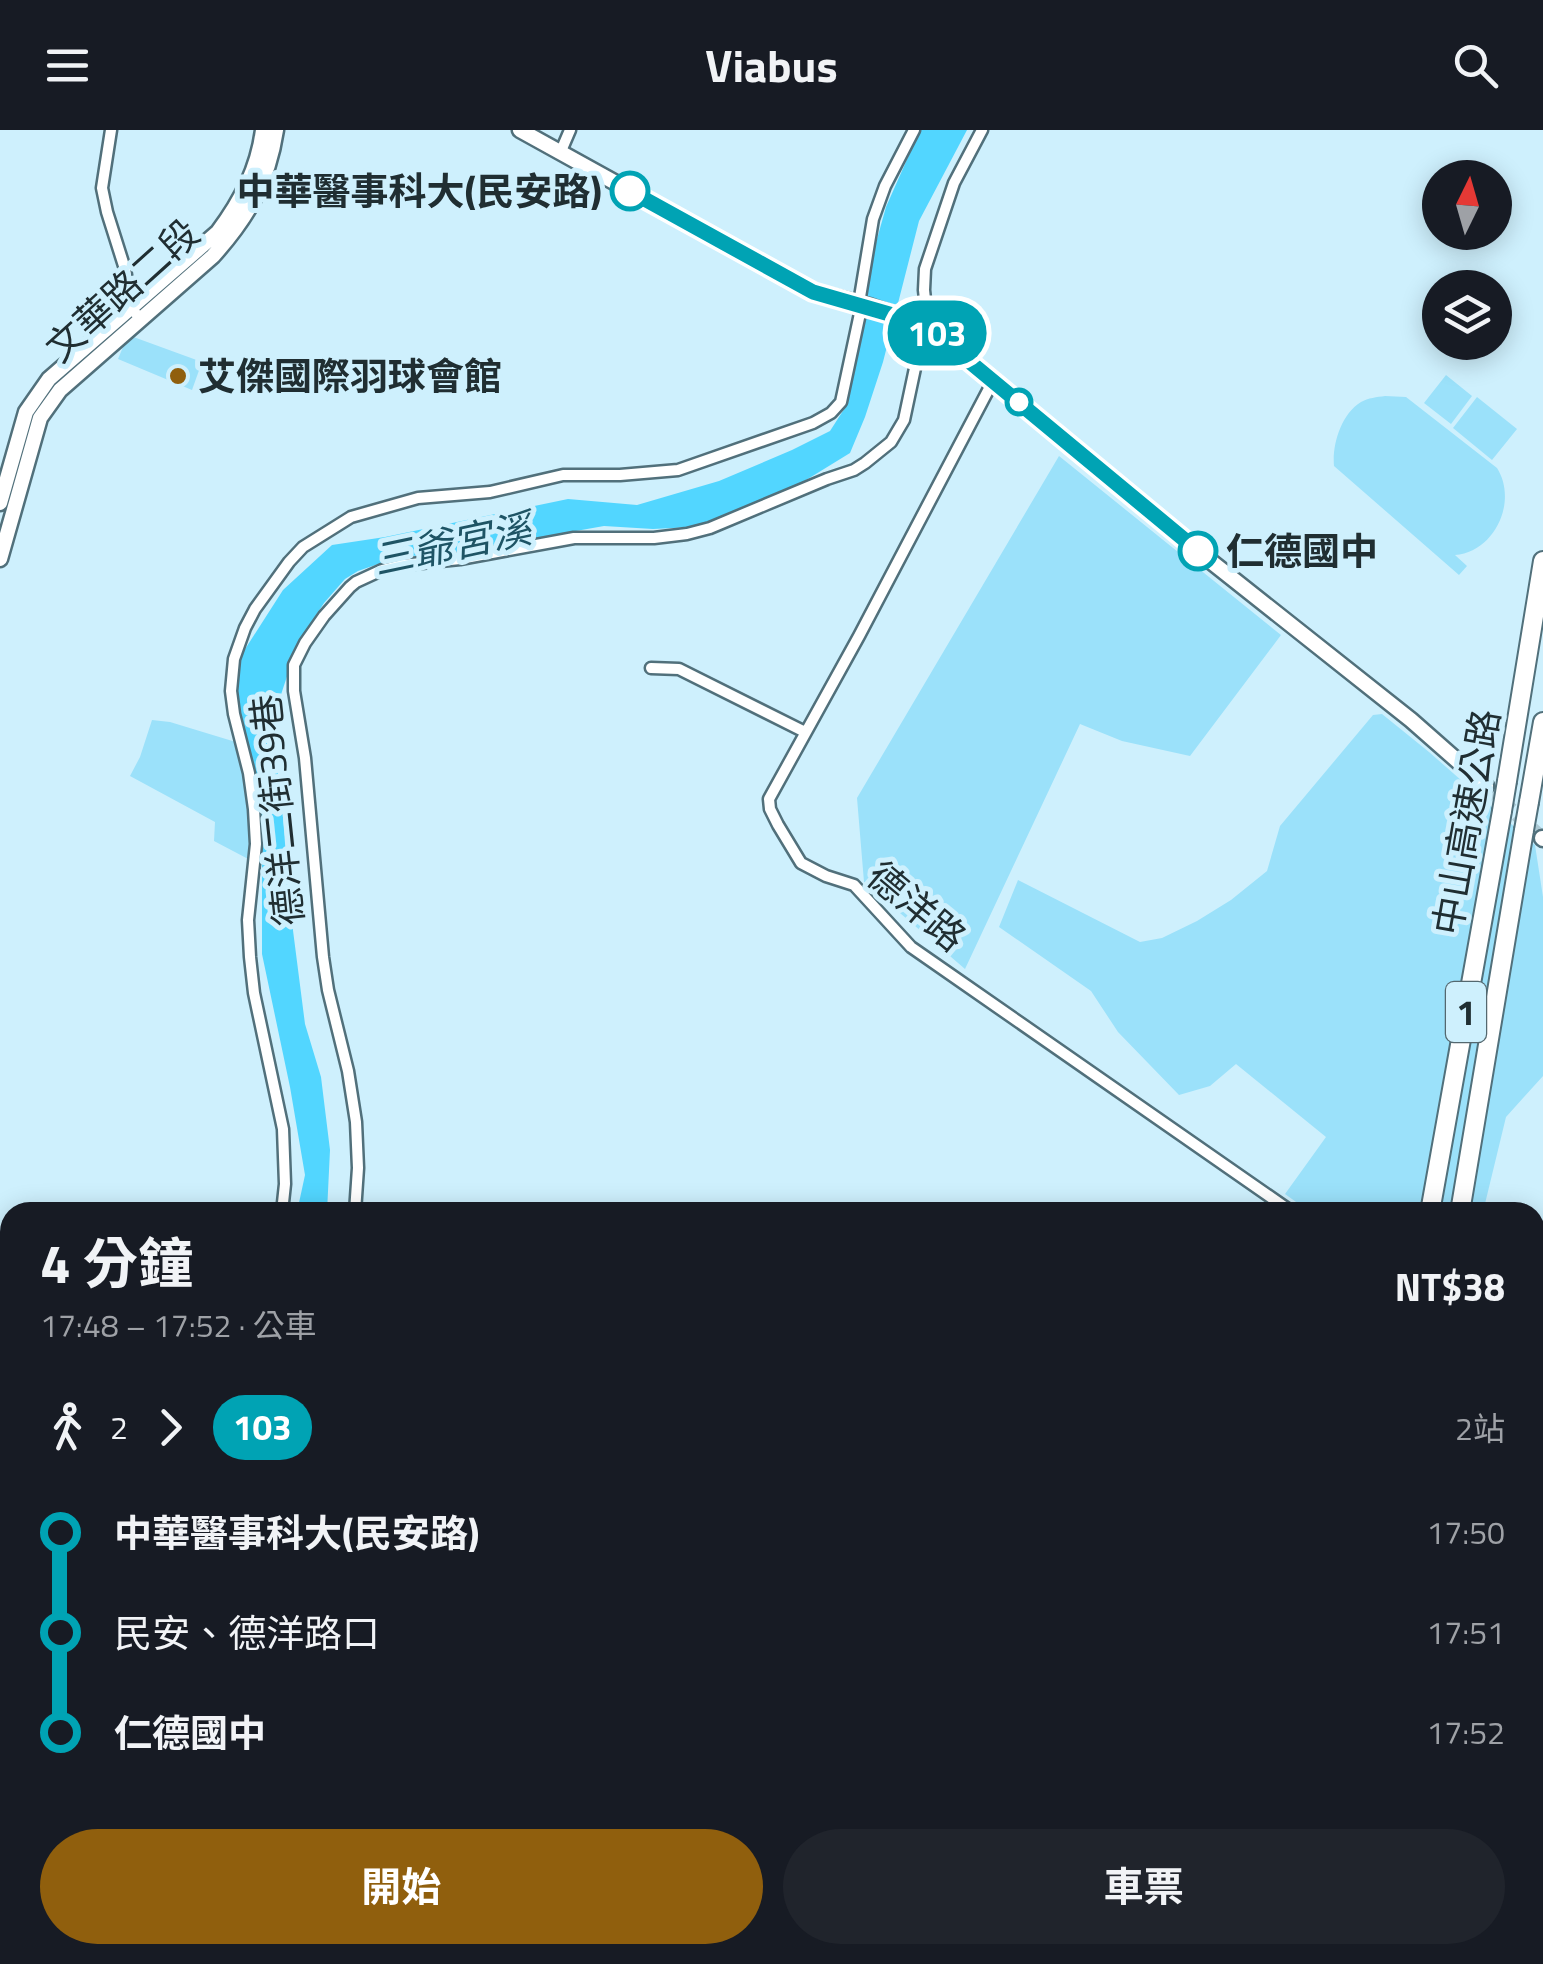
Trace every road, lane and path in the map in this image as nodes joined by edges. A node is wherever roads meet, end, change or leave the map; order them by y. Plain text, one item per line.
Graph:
1 (112, 130) edge
2 (263, 130) edge
3 (276, 130) edge
4 (520, 130) edge
5 (570, 130) edge
6 (914, 130) edge
7 (982, 130) edge
8 (561, 151) junction
9 (863, 305) junction
10 (136, 313) junction
11 (919, 322) junction
12 (993, 380) junction
13 (0, 503) edge
14 (0, 558) edge
15 (1543, 561) edge
16 (651, 668) dead end
17 (1543, 722) edge
18 (805, 732) junction
19 (1486, 786) tunnel mouth
20 (283, 1202) edge
21 (356, 1202) edge
22 (1278, 1202) edge
23 (1432, 1202) edge
24 (1462, 1202) edge

1 - 10 street
2 - 10 street, 文華路二段
3 - 10 street, 文華路二段
4 - 8 street
5 - 8 street
6 - 9 street
7 - 11 street, 德洋二街39巷
8 - 9 street
9 - 11 street
9 - 20 street
10 - 13 street, 文華路二段
10 - 14 street, 文華路二段
11 - 12 street
11 - 21 street, 德洋二街39巷
12 - 18 street, 德洋路
12 - 19 street
15 - 23 highway, 中山高速公路 / 1, bridge
16 - 18 street
17 - 24 highway, 中山高速公路 / 1, bridge
18 - 22 street, 德洋路

